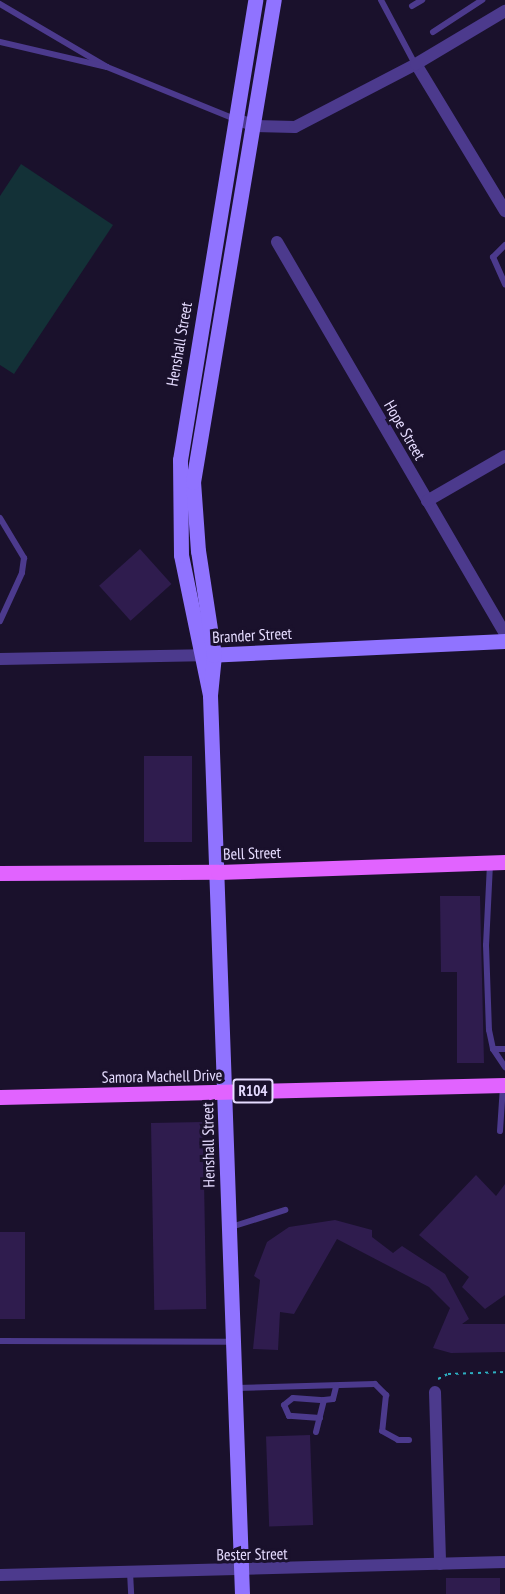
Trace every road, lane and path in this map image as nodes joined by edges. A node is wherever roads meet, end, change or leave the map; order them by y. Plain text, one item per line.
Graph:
1 (274, 0) edge
2 (381, 0) edge
3 (422, 0) edge
4 (482, 0) edge
5 (0, 4) edge
6 (251, 4) edge
7 (412, 6) dead end
8 (505, 11) edge
9 (433, 32) dead end
10 (0, 42) edge
11 (416, 64) junction
12 (107, 68) junction
13 (245, 123) junction
14 (505, 211) edge
15 (277, 242) dead end
16 (505, 245) edge
17 (505, 284) edge
18 (505, 456) edge
19 (427, 501) junction
20 (0, 518) edge
21 (0, 621) edge
22 (505, 634) edge
23 (505, 641) edge
24 (207, 655) junction
25 (0, 659) edge
26 (498, 863) edge
27 (218, 872) junction
28 (0, 873) edge
29 (493, 1049) junction
30 (505, 1049) edge
31 (505, 1067) edge
32 (504, 1085) edge
33 (225, 1093) junction
34 (0, 1097) edge
35 (504, 1119) edge
36 (500, 1131) dead end
37 (285, 1210) dead end
38 (227, 1228) junction
39 (0, 1341) edge
40 (231, 1342) junction
41 (505, 1372) edge
42 (336, 1387) junction
43 (233, 1388) junction
44 (435, 1392) joint
45 (324, 1400) junction
46 (320, 1418) junction
47 (316, 1432) dead end
48 (409, 1440) dead end
49 (505, 1562) edge
50 (440, 1564) junction
51 (130, 1572) junction
52 (241, 1572) junction
53 (0, 1575) edge
54 (131, 1594) edge
55 (242, 1594) edge

1 - 13 street, Henshall Street
2 - 11 lane
3 - 7 lane
4 - 9 lane
5 - 12 lane
6 - 13 street, Henshall Street
8 - 11 street
10 - 12 lane
11 - 13 street
11 - 14 street
12 - 13 lane
13 - 24 street, Henshall Street
15 - 19 street, Hope Street
16 - 17 lane
18 - 19 street
19 - 22 street, Hope Street
20 - 21 lane
23 - 24 street, Brander Street
24 - 25 street, Brander Street
24 - 27 street, Henshall Street
26 - 27 main road, Bell Street
26 - 29 lane
27 - 28 main road, Bell Street
27 - 33 street, Henshall Street
29 - 30 lane
29 - 31 lane
32 - 33 main road, Samora Machell Drive / R104
32 - 35 lane
33 - 34 main road, Samora Machell Drive / R104
33 - 38 street, Henshall Street
35 - 36 lane
37 - 38 lane
38 - 40 street, Henshall Street
39 - 40 lane
40 - 43 street, Henshall Street
41 - 44 path
42 - 43 lane
42 - 45 lane
42 - 48 lane
43 - 52 street, Henshall Street
44 - 50 street
45 - 46 lane
45 - 46 lane
46 - 47 lane
49 - 50 street, Bester Street
50 - 52 street, Bester Street
51 - 52 street, Bester Street
51 - 53 street, Bester Street
51 - 54 lane
52 - 55 street, Henshall Street

